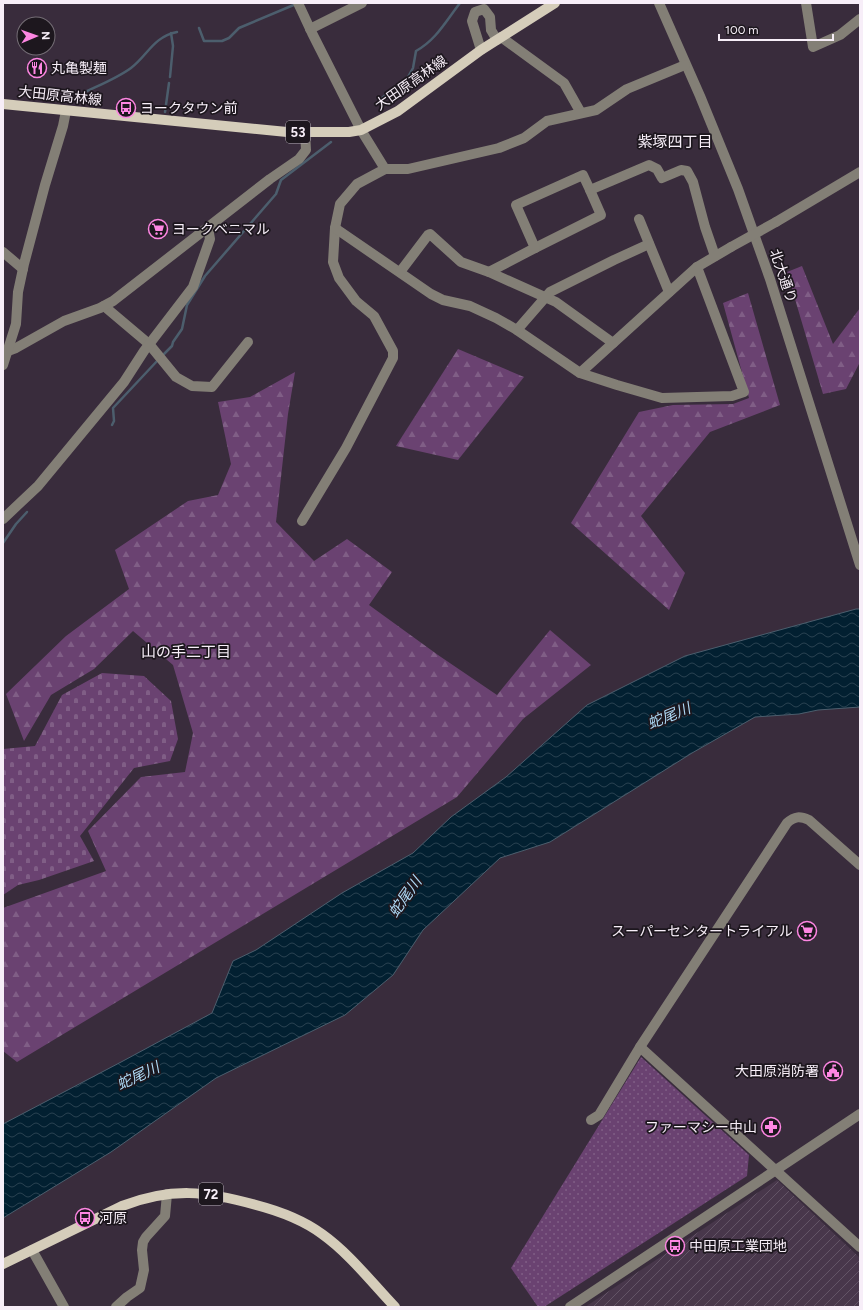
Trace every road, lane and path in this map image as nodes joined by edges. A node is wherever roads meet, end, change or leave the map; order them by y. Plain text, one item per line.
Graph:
1 (298, 3) edge
2 (362, 3) edge
3 (555, 3) edge
4 (659, 3) edge
5 (806, 3) edge
6 (860, 19) edge
7 (310, 29) junction
8 (499, 38) junction
9 (481, 50) junction
10 (685, 65) junction
11 (3, 104) edge
12 (66, 111) junction
13 (581, 113) junction
14 (361, 130) junction
15 (305, 132) junction
16 (385, 169) junction
17 (860, 172) edge
18 (590, 190) junction
19 (639, 219) dead end
20 (208, 228) junction
21 (335, 228) junction
22 (649, 244) junction
23 (535, 248) junction
24 (3, 252) edge
25 (715, 256) junction
26 (697, 267) junction
27 (23, 269) junction
28 (400, 272) junction
29 (489, 272) junction
30 (669, 292) junction
31 (545, 297) junction
32 (104, 306) junction
33 (517, 330) junction
34 (248, 342) dead end
35 (613, 343) junction
36 (149, 344) junction
37 (5, 351) edge
38 (3, 365) edge
39 (580, 374) junction
40 (3, 519) edge
41 (302, 521) dead end
42 (860, 565) edge
43 (860, 865) edge
44 (640, 1047) junction
45 (860, 1114) edge
46 (591, 1120) dead end
47 (775, 1170) junction
48 (167, 1194) junction
49 (860, 1248) edge
50 (32, 1250) junction
51 (3, 1264) edge
52 (64, 1307) edge
53 (116, 1307) edge
54 (395, 1307) edge
55 (570, 1307) edge

1 - 7 street
2 - 7 street
3 - 8 main road, 大田原高林線 / 53
4 - 10 street, 北大通り
5 - 6 street
7 - 14 street
8 - 9 main road, 大田原高林線 / 53
8 - 9 street
8 - 13 street
9 - 14 main road, 大田原高林線 / 53
10 - 13 street
10 - 42 street, 北大通り
11 - 12 main road, 大田原高林線 / 53
12 - 15 main road, 大田原高林線 / 53
12 - 27 street
13 - 16 street
14 - 15 main road, 大田原高林線 / 53
14 - 16 street
15 - 20 street
16 - 21 street
17 - 25 street, bridge
18 - 23 street
18 - 23 street
18 - 25 street
19 - 22 street
20 - 32 street
20 - 36 street
21 - 28 street
21 - 41 street
22 - 30 street
22 - 31 street
23 - 29 street
24 - 27 street
25 - 26 street
26 - 30 street
26 - 39 street
27 - 37 street
28 - 29 street
28 - 33 street
29 - 31 street
30 - 35 street
31 - 33 street
31 - 35 street
32 - 36 street
32 - 37 street
33 - 39 street
34 - 36 street
35 - 39 street
36 - 40 street
37 - 38 street
43 - 44 street
44 - 46 street
44 - 47 street
45 - 47 street
47 - 49 street
47 - 55 street
48 - 50 main road, 72
48 - 53 street
48 - 54 main road, 72
50 - 51 main road, 72
50 - 52 street

